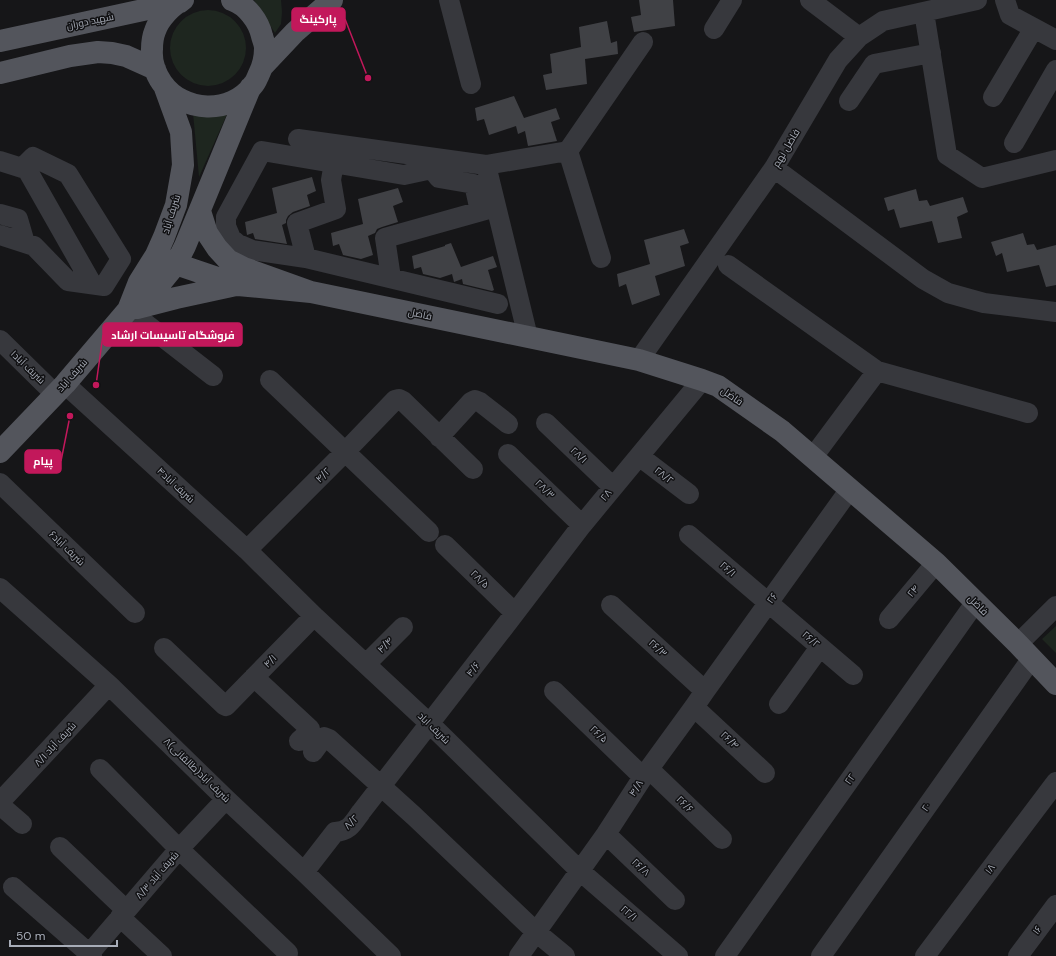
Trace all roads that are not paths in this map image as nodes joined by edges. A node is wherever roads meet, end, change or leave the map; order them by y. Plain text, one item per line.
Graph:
1 (232, 0) edge
2 (332, 0) edge
3 (449, 0) edge
4 (732, 0) edge
5 (810, 0) edge
6 (977, 0) edge
7 (1005, 0) edge
8 (181, 1) edge
9 (924, 12) junction
10 (1034, 28) junction
11 (714, 29) dead end
12 (859, 37) junction
13 (1056, 40) edge
14 (0, 41) edge
15 (643, 42) dead end
16 (931, 53) junction
17 (262, 67) junction
18 (154, 69) junction
19 (1056, 70) edge
20 (0, 73) edge
21 (471, 84) dead end
22 (165, 88) junction
23 (250, 88) junction
24 (993, 97) dead end
25 (849, 101) dead end
26 (298, 139) dead end
27 (1014, 143) dead end
28 (568, 151) junction
29 (1056, 160) edge
30 (0, 162) edge
31 (334, 163) junction
32 (486, 165) junction
33 (25, 166) junction
34 (774, 168) junction
35 (488, 209) junction
36 (200, 211) junction
37 (0, 214) edge
38 (0, 235) edge
39 (25, 243) junction
40 (156, 255) junction
41 (306, 258) junction
42 (601, 258) dead end
43 (176, 264) junction
44 (728, 265) dead end
45 (391, 278) junction
46 (92, 284) junction
47 (238, 284) junction
48 (311, 292) junction
49 (498, 304) dead end
50 (128, 310) junction
51 (1056, 312) edge
52 (528, 337) junction
53 (0, 340) edge
54 (639, 360) junction
55 (877, 371) junction
56 (213, 376) dead end
57 (270, 380) dead end
58 (702, 380) junction
59 (60, 389) junction
60 (1028, 413) dead end
61 (546, 423) dead end
62 (508, 424) dead end
63 (439, 437) junction
64 (0, 452) edge
65 (345, 452) junction
66 (508, 454) dead end
67 (639, 456) junction
68 (813, 457) junction
69 (473, 469) dead end
70 (0, 482) edge
71 (613, 487) junction
72 (850, 489) junction
73 (689, 494) dead end
74 (582, 525) junction
75 (429, 532) dead end
76 (689, 535) dead end
77 (445, 545) dead end
78 (247, 550) junction
79 (936, 563) junction
80 (285, 587) joint
81 (0, 588) edge
82 (768, 603) junction
83 (976, 603) junction
84 (611, 605) dead end
85 (1056, 606) edge
86 (135, 612) dead end
87 (515, 614) junction
88 (314, 616) junction
89 (889, 620) dead end
90 (403, 627) dead end
91 (820, 647) junction
92 (164, 648) dead end
93 (1025, 651) junction
94 (367, 664) junction
95 (853, 675) dead end
96 (254, 677) junction
97 (1056, 684) edge
98 (109, 685) junction
99 (554, 691) dead end
100 (700, 699) junction
101 (779, 704) dead end
102 (430, 724) junction
103 (100, 769) dead end
104 (646, 773) junction
105 (765, 773) dead end
106 (1056, 782) edge
107 (381, 787) junction
108 (226, 798) junction
109 (0, 802) edge
110 (0, 805) edge
111 (22, 824) dead end
112 (606, 834) junction
113 (722, 839) dead end
114 (60, 846) dead end
115 (180, 849) junction
116 (580, 871) junction
117 (304, 872) junction
118 (13, 887) dead end
119 (675, 900) dead end
120 (1056, 905) edge
121 (123, 914) junction
122 (536, 932) junction
123 (288, 953) dead end
124 (90, 955) edge
125 (162, 956) edge
126 (390, 956) edge
127 (519, 956) edge
128 (565, 956) edge
129 (678, 956) edge
130 (725, 956) edge
131 (821, 956) edge
132 (925, 956) edge
133 (1018, 956) edge

1 - 17 main road
2 - 17 main road
3 - 21 street
4 - 11 street
5 - 12 street
6 - 9 street, فاضل نهم
7 - 10 street
8 - 14 main road, شهید دوران
8 - 18 main road
9 - 12 street, فاضل نهم
9 - 16 street
10 - 13 street
10 - 24 street
12 - 34 street, فاضل نهم
15 - 28 street
16 - 25 street
16 - 29 street
17 - 23 main road
18 - 20 main road
18 - 22 main road
19 - 27 street
22 - 23 main road
22 - 40 main road, شریف آباد
23 - 36 main road
26 - 32 street
28 - 32 street
28 - 42 street
30 - 33 street
31 - 35 street
31 - 41 street
31 - 41 street
32 - 35 street
33 - 46 street
33 - 46 street
34 - 51 street
34 - 54 street, فاضل نهم
35 - 45 street
35 - 52 street
36 - 43 main road
36 - 48 main road
37 - 39 street
38 - 39 street
39 - 46 street
40 - 43 main road
40 - 50 main road, شریف آباد
41 - 45 street
43 - 47 main road
43 - 50 main road, شریف اباد
44 - 55 street
45 - 49 street
47 - 48 main road
47 - 50 main road
48 - 52 main road, فاضل
50 - 56 street
50 - 59 main road, شریف اباد
52 - 54 main road, فاضل
53 - 59 street, شریف آباد۱
54 - 58 main road, فاضل
55 - 60 street
55 - 68 street
57 - 65 street
58 - 67 street, ۲۸
58 - 68 main road, فاضل
59 - 64 main road, شریف اباد
59 - 78 street, ۴شریف آباد
61 - 71 street, ۲۸/۱
62 - 63 street
63 - 65 street, ۴/۲
63 - 69 street
65 - 75 street
65 - 78 street, ۴/۲
66 - 74 street, ۲۸/۳
67 - 71 street, ۲۸
67 - 73 street, ۲۸/۲
68 - 72 main road, فاضل
70 - 86 street, شریف آباد۶
71 - 74 street, ۲۸
72 - 79 main road, فاضل
72 - 82 street, ۲۶
74 - 87 street, ۲۸
76 - 82 street, ۲۶/۱
77 - 87 street, ۲۸/۵
78 - 80 street, ۴شریف آباد
79 - 83 main road, فاضل
79 - 89 street, ۲۴
80 - 88 street, شریف اباد
81 - 98 street, ۸شریف آباد(طالقانی)
82 - 91 street, ۲۶/۲
82 - 100 street, ۲۶
83 - 93 main road, فاضل
83 - 130 street, ۲۲
84 - 100 street, ۲۶/۳
85 - 93 street, ۲۰
87 - 102 street, ۴/۶
88 - 94 street, شریف اباد
88 - 96 street, ۴/۱
90 - 94 street, ۴/۴
91 - 95 street, ۲۶/۲
91 - 101 street
92 - 96 street, ۴/۱
93 - 97 main road, فاضل
93 - 131 street, ۲۰
94 - 102 street, شریف اباد
96 - 107 street
98 - 108 street, ۸شریف آباد(طالقانی)
98 - 109 street, شریف آباد ۸/۱
99 - 104 street, ۲۶/۵
100 - 104 street, ۴/۸
100 - 105 street, ۲۶/۴
102 - 107 street, ۴/۶
102 - 116 street, شریف اباد
103 - 115 street
104 - 112 street, ۴/۸
104 - 113 street, ۲۶/۶
106 - 132 street, ۱۸
107 - 117 street, ۸/۲
107 - 122 street
108 - 115 street, شریف آباد ۸/۳
108 - 117 street, ۸شریف آباد(طالقانی)
110 - 111 street
112 - 116 street, ۴/۸
112 - 119 street, ۲۶/۸
114 - 121 street
115 - 121 street, شریف آباد ۸/۳
115 - 123 street
116 - 122 street, ۴/۸
116 - 129 street, ۲۲/۱
117 - 126 street, ۸شریف آباد(طالقانی)
118 - 124 street
120 - 133 street, ۱۶
121 - 124 street, شریف آباد ۸/۳
121 - 125 street
122 - 127 street, ۴/۸
122 - 128 street

